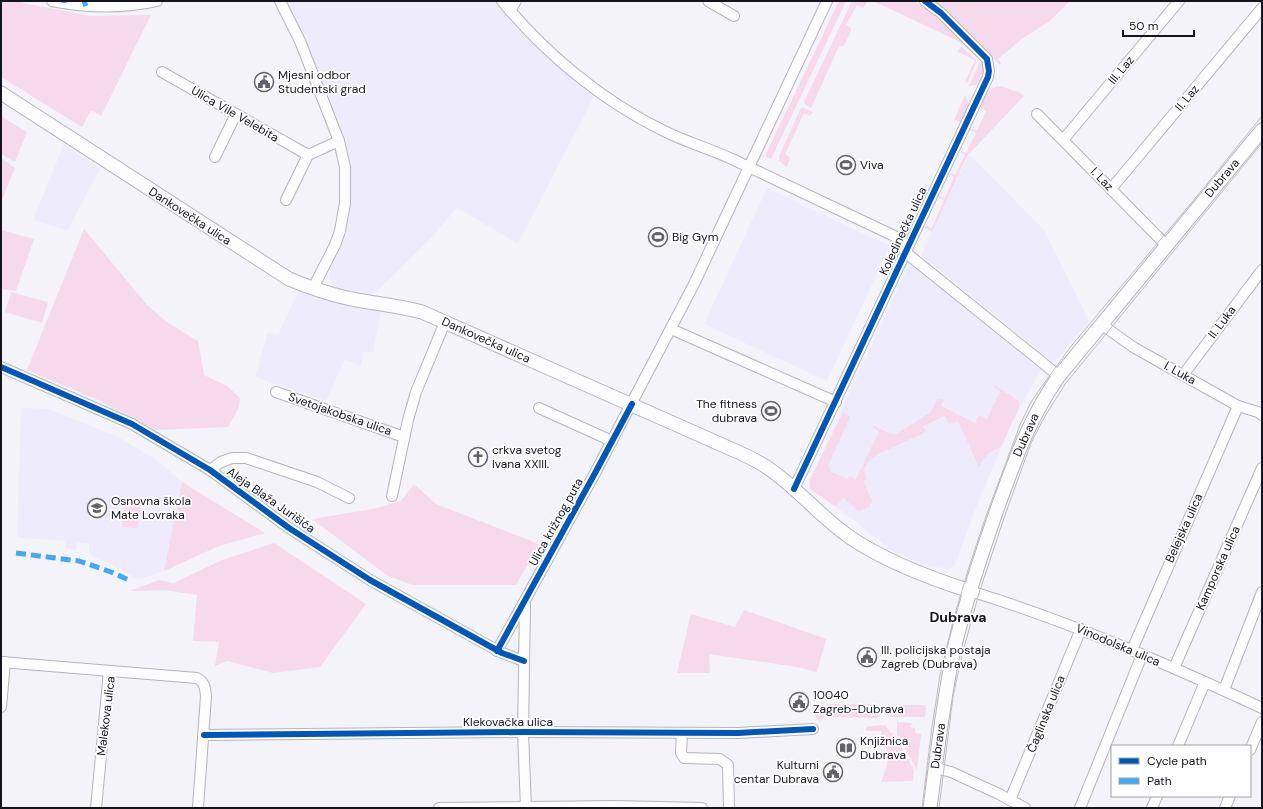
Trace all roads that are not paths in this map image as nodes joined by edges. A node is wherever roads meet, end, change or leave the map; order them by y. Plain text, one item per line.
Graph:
1 (52, 1) edge
2 (157, 1) edge
3 (280, 1) edge
4 (502, 1) edge
5 (516, 1) edge
6 (708, 1) edge
7 (827, 1) edge
8 (925, 1) edge
9 (1179, 1) edge
10 (1262, 8) edge
11 (510, 11) junction
12 (734, 16) dead end
13 (162, 72) dead end
14 (1, 93) edge
15 (236, 114) junction
16 (1037, 114) dead end
17 (1262, 130) edge
18 (1063, 140) junction
19 (339, 141) junction
20 (308, 155) junction
21 (215, 157) dead end
22 (750, 168) junction
23 (1111, 189) junction
24 (286, 200) dead end
25 (1166, 245) junction
26 (907, 247) junction
27 (1262, 270) edge
28 (313, 288) junction
29 (445, 322) junction
30 (1101, 324) junction
31 (671, 329) junction
32 (1, 367) edge
33 (1183, 375) junction
34 (1059, 376) junction
35 (276, 392) dead end
36 (836, 402) junction
37 (632, 404) junction
38 (1238, 406) junction
39 (539, 408) dead end
40 (1261, 411) edge
41 (404, 436) junction
42 (612, 441) junction
43 (1262, 468) edge
44 (210, 470) junction
45 (794, 489) junction
46 (392, 496) dead end
47 (349, 498) dead end
48 (970, 591) junction
49 (1262, 592) edge
50 (525, 603) junction
51 (1081, 629) junction
52 (1132, 650) junction
53 (498, 651) junction
54 (1142, 655) junction
55 (524, 661) junction
56 (3, 662) edge
57 (1174, 668) junction
58 (109, 671) junction
59 (1205, 682) junction
60 (1224, 690) junction
61 (1, 707) edge
62 (1262, 708) edge
63 (1262, 722) edge
64 (813, 729) dead end
65 (523, 732) junction
66 (682, 733) junction
67 (204, 736) junction
68 (1178, 745) edge
69 (1251, 748) edge
70 (935, 768) junction
71 (1157, 797) edge
72 (1230, 797) edge
73 (1010, 800) junction
74 (96, 808) edge
75 (198, 808) edge
76 (439, 808) edge
77 (526, 808) edge
78 (702, 808) edge
79 (729, 808) edge
80 (930, 808) edge
81 (1025, 808) edge
82 (1080, 808) edge
83 (1152, 808) edge
84 (1225, 808) edge

1 - 2 street
3 - 19 street
4 - 11 street, Koledinečka ulica
5 - 11 street
6 - 12 street
7 - 22 street
8 - 26 street, Koledinečka ulica
9 - 18 street, III. Laz
10 - 23 street, II. Laz
11 - 22 street, Koledinečka ulica
13 - 15 street, Ulica Vile Velebita
14 - 28 main road, Dankovečka ulica
15 - 20 street, Ulica Vile Velebita
15 - 21 street
16 - 18 street, I. Laz
17 - 25 main road, Dubrava
18 - 23 street, I. Laz
19 - 20 street
19 - 28 street
20 - 24 street
22 - 26 street, Koledinečka ulica
22 - 31 street
23 - 25 street, I. Laz
25 - 30 main road, Dubrava
26 - 34 street
26 - 36 street, Koledinečka ulica
27 - 33 street, II. Luka
28 - 29 main road, Dankovečka ulica
29 - 37 main road, Dankovečka ulica
29 - 41 street, Svetojakobska ulica
30 - 33 street, I. Luka
30 - 34 main road, Dubrava
31 - 36 street
31 - 37 street
32 - 44 street, Aleja Blaža Jurišića
33 - 38 street, I. Luka
34 - 48 main road, Dubrava
35 - 41 street, Svetojakobska ulica
36 - 45 street, Koledinečka ulica
37 - 42 street, Ulica križnog puta
37 - 45 main road, Dankovečka ulica
38 - 40 street, I. Luka
38 - 52 street, Belejska ulica
39 - 42 street
41 - 46 street, Svetojakobska ulica
42 - 50 street, Ulica križnog puta
43 - 57 street, Kamporska ulica
44 - 47 street
44 - 53 street, Aleja Blaža Jurišića
45 - 48 main road, Dankovečka ulica
48 - 51 street, Vinodolska ulica
48 - 70 main road, Dubrava
49 - 60 street
50 - 53 street, Ulica križnog puta
50 - 55 street, Ulica križnog puta
51 - 52 street, Vinodolska ulica
51 - 73 street, Čaglinska ulica
52 - 54 street, Vinodolska ulica
53 - 55 street, Aleja Blaža Jurišića
54 - 57 street, Vinodolska ulica
54 - 82 street
55 - 65 street, Ulica križnog puta
56 - 58 street
56 - 61 street
57 - 59 street, Vinodolska ulica
58 - 67 street, Malekova ulica
58 - 74 street, Malekova ulica
59 - 60 street, Vinodolska ulica
59 - 68 street
60 - 62 street, Vinodolska ulica
63 - 69 street
64 - 66 street, Klekovačka ulica
65 - 66 street, Klekovačka ulica
65 - 67 street, Klekovačka ulica
65 - 77 street, Ulica križnog puta
66 - 79 street
67 - 75 street
70 - 73 street
70 - 80 main road, Dubrava
71 - 83 street
72 - 84 street
73 - 81 street
76 - 77 street
77 - 78 street

